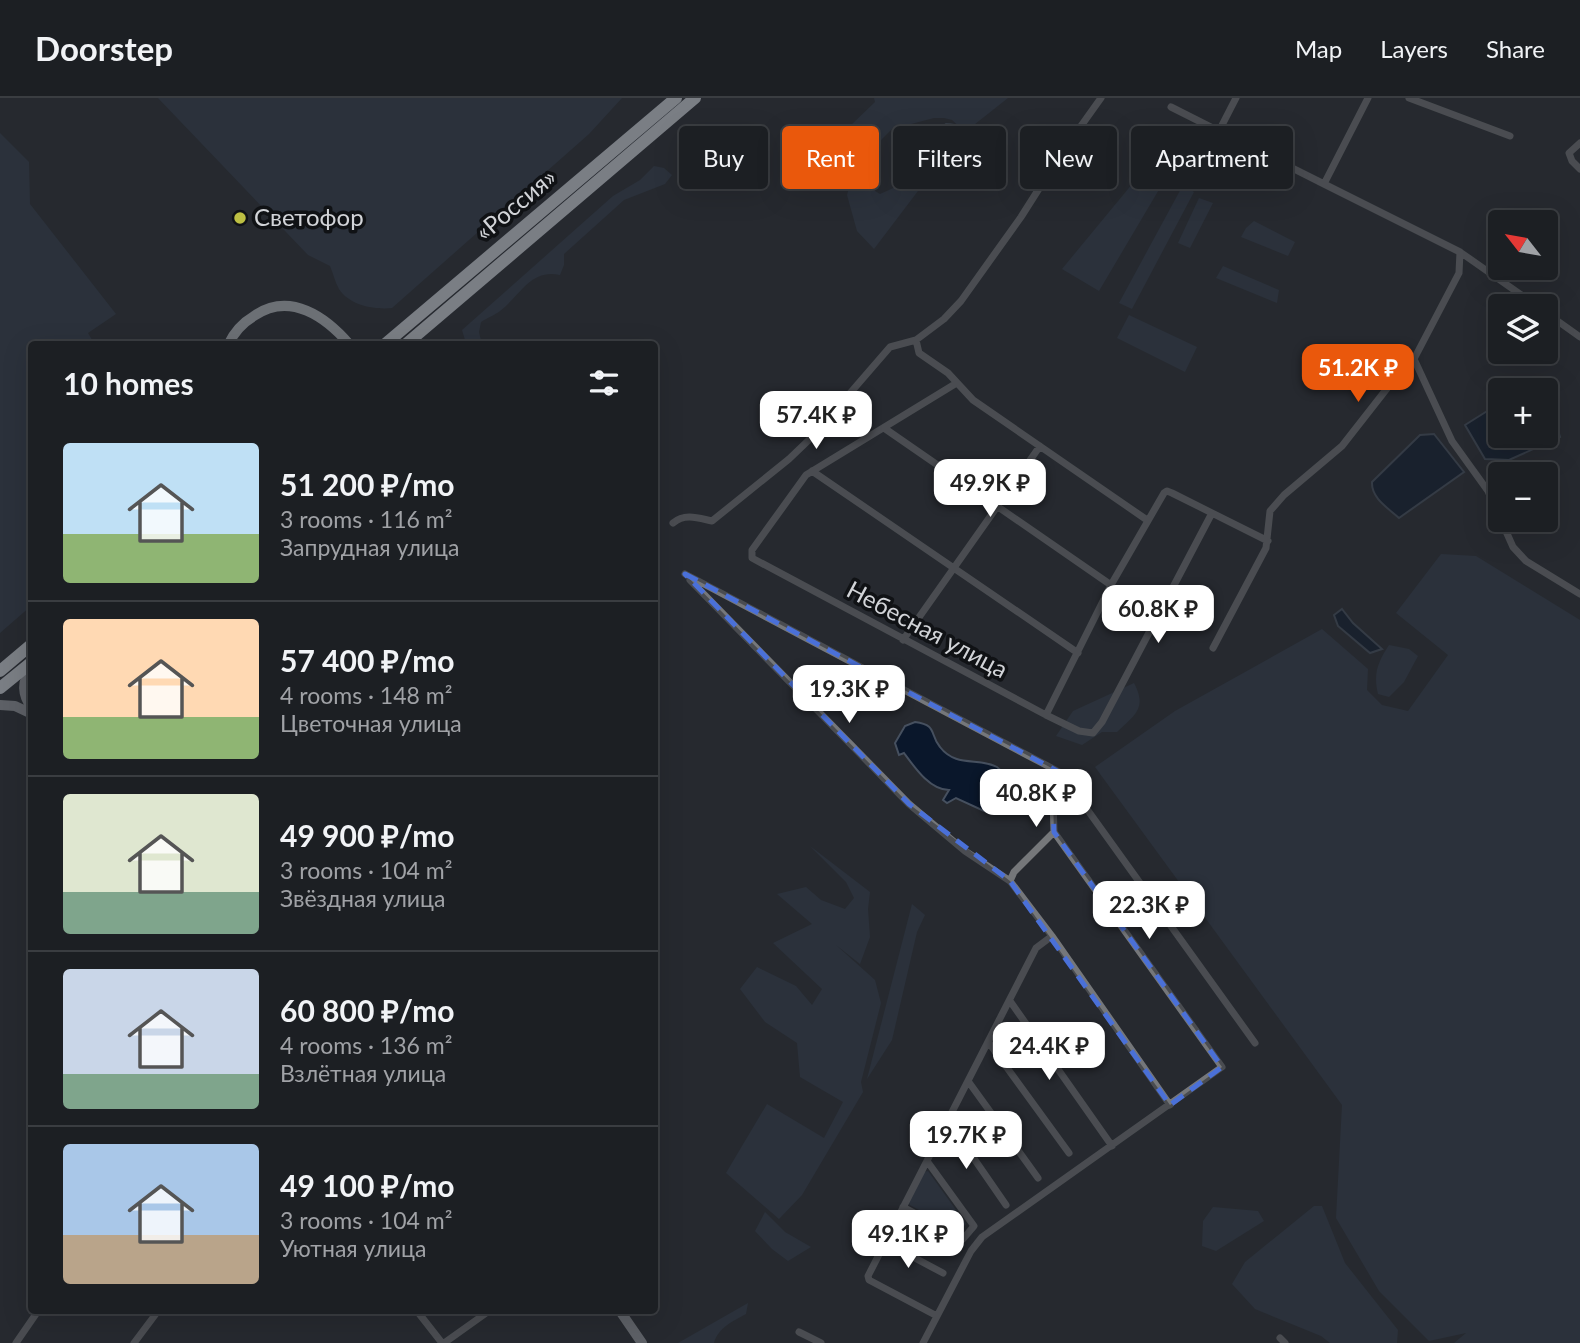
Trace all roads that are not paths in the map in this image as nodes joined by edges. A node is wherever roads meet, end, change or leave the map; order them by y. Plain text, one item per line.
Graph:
1 (676, 98) edge
2 (695, 98) edge
3 (1101, 98) edge
4 (1236, 98) edge
5 (1368, 98) edge
6 (1409, 98) edge
7 (1171, 107) dead end
8 (1209, 126) edge
9 (1222, 126) edge
10 (1510, 136) dead end
11 (1580, 144) edge
12 (1293, 168) edge
13 (1580, 169) edge
14 (1324, 184) junction
15 (1460, 252) junction
16 (1520, 294) edge
17 (1558, 321) edge
18 (1580, 337) edge
19 (916, 340) junction
20 (230, 341) edge
21 (347, 341) edge
22 (389, 341) edge
23 (410, 341) edge
24 (1414, 359) junction
25 (956, 384) junction
26 (884, 428) junction
27 (1040, 446) junction
28 (812, 471) junction
29 (1488, 491) edge
30 (998, 507) junction
31 (1212, 513) junction
32 (1147, 520) junction
33 (673, 523) dead end
34 (1506, 532) edge
35 (1268, 541) junction
36 (955, 568) junction
37 (1111, 585) junction
38 (1580, 594) edge
39 (904, 640) junction
40 (28, 647) edge
41 (1213, 648) dead end
42 (21, 653) junction
43 (1078, 653) junction
44 (0, 664) edge
45 (28, 665) edge
46 (0, 671) edge
47 (28, 675) edge
48 (0, 688) edge
49 (28, 701) edge
50 (0, 705) edge
51 (28, 712) edge
52 (1046, 715) junction
53 (1067, 780) junction
54 (1054, 832) junction
55 (1010, 881) junction
56 (1052, 936) junction
57 (1010, 1001) junction
58 (989, 1043) junction
59 (1255, 1043) dead end
60 (968, 1081) junction
61 (1170, 1105) junction
62 (948, 1121) junction
63 (1112, 1146) junction
64 (1069, 1153) dead end
65 (927, 1161) junction
66 (1038, 1178) dead end
67 (1006, 1205) dead end
68 (903, 1207) junction
69 (885, 1242) junction
70 (943, 1273) dead end
71 (36, 1314) edge
72 (156, 1314) edge
73 (419, 1314) edge
74 (485, 1314) edge
75 (622, 1314) edge
76 (937, 1316) junction
77 (799, 1332) dead end
78 (16, 1343) edge
79 (134, 1343) edge
80 (443, 1343) edge
81 (642, 1343) edge
82 (821, 1343) edge
83 (923, 1343) edge

1 - 22 highway, «Россия»
2 - 23 highway, «Россия»
3 - 19 street
4 - 9 street
5 - 14 street
6 - 10 street
7 - 8 street
11 - 13 street
12 - 14 street
14 - 15 street
15 - 16 street
15 - 24 street
17 - 18 street
19 - 25 street
19 - 33 street
20 - 21 main road
24 - 29 street
24 - 35 street
25 - 26 street
25 - 27 street
26 - 28 street
26 - 30 street
27 - 30 street
27 - 32 street
28 - 36 street
28 - 39 street, Небесная улица
30 - 36 street
30 - 37 street
31 - 32 street
31 - 35 street
31 - 52 street, Небесная улица
32 - 37 street
34 - 38 street
35 - 41 street
36 - 39 street
36 - 43 street
37 - 43 street
39 - 52 street, Небесная улица
40 - 42 highway
42 - 44 main road
42 - 46 highway
43 - 52 street
45 - 48 highway
47 - 49 main road
50 - 51 main road
53 - 54 street
53 - 55 street
53 - 59 street
54 - 55 street
54 - 61 street
55 - 56 street
56 - 57 street
56 - 61 street
57 - 58 street
57 - 63 street
58 - 60 street
58 - 64 street
60 - 62 street
60 - 66 street
61 - 63 street
62 - 65 street
62 - 67 street
63 - 76 street
65 - 68 street
65 - 68 street
68 - 69 street
69 - 70 street
69 - 76 street
71 - 78 street
72 - 79 street
73 - 80 street
74 - 80 street
75 - 81 main road
76 - 83 street
77 - 82 street

